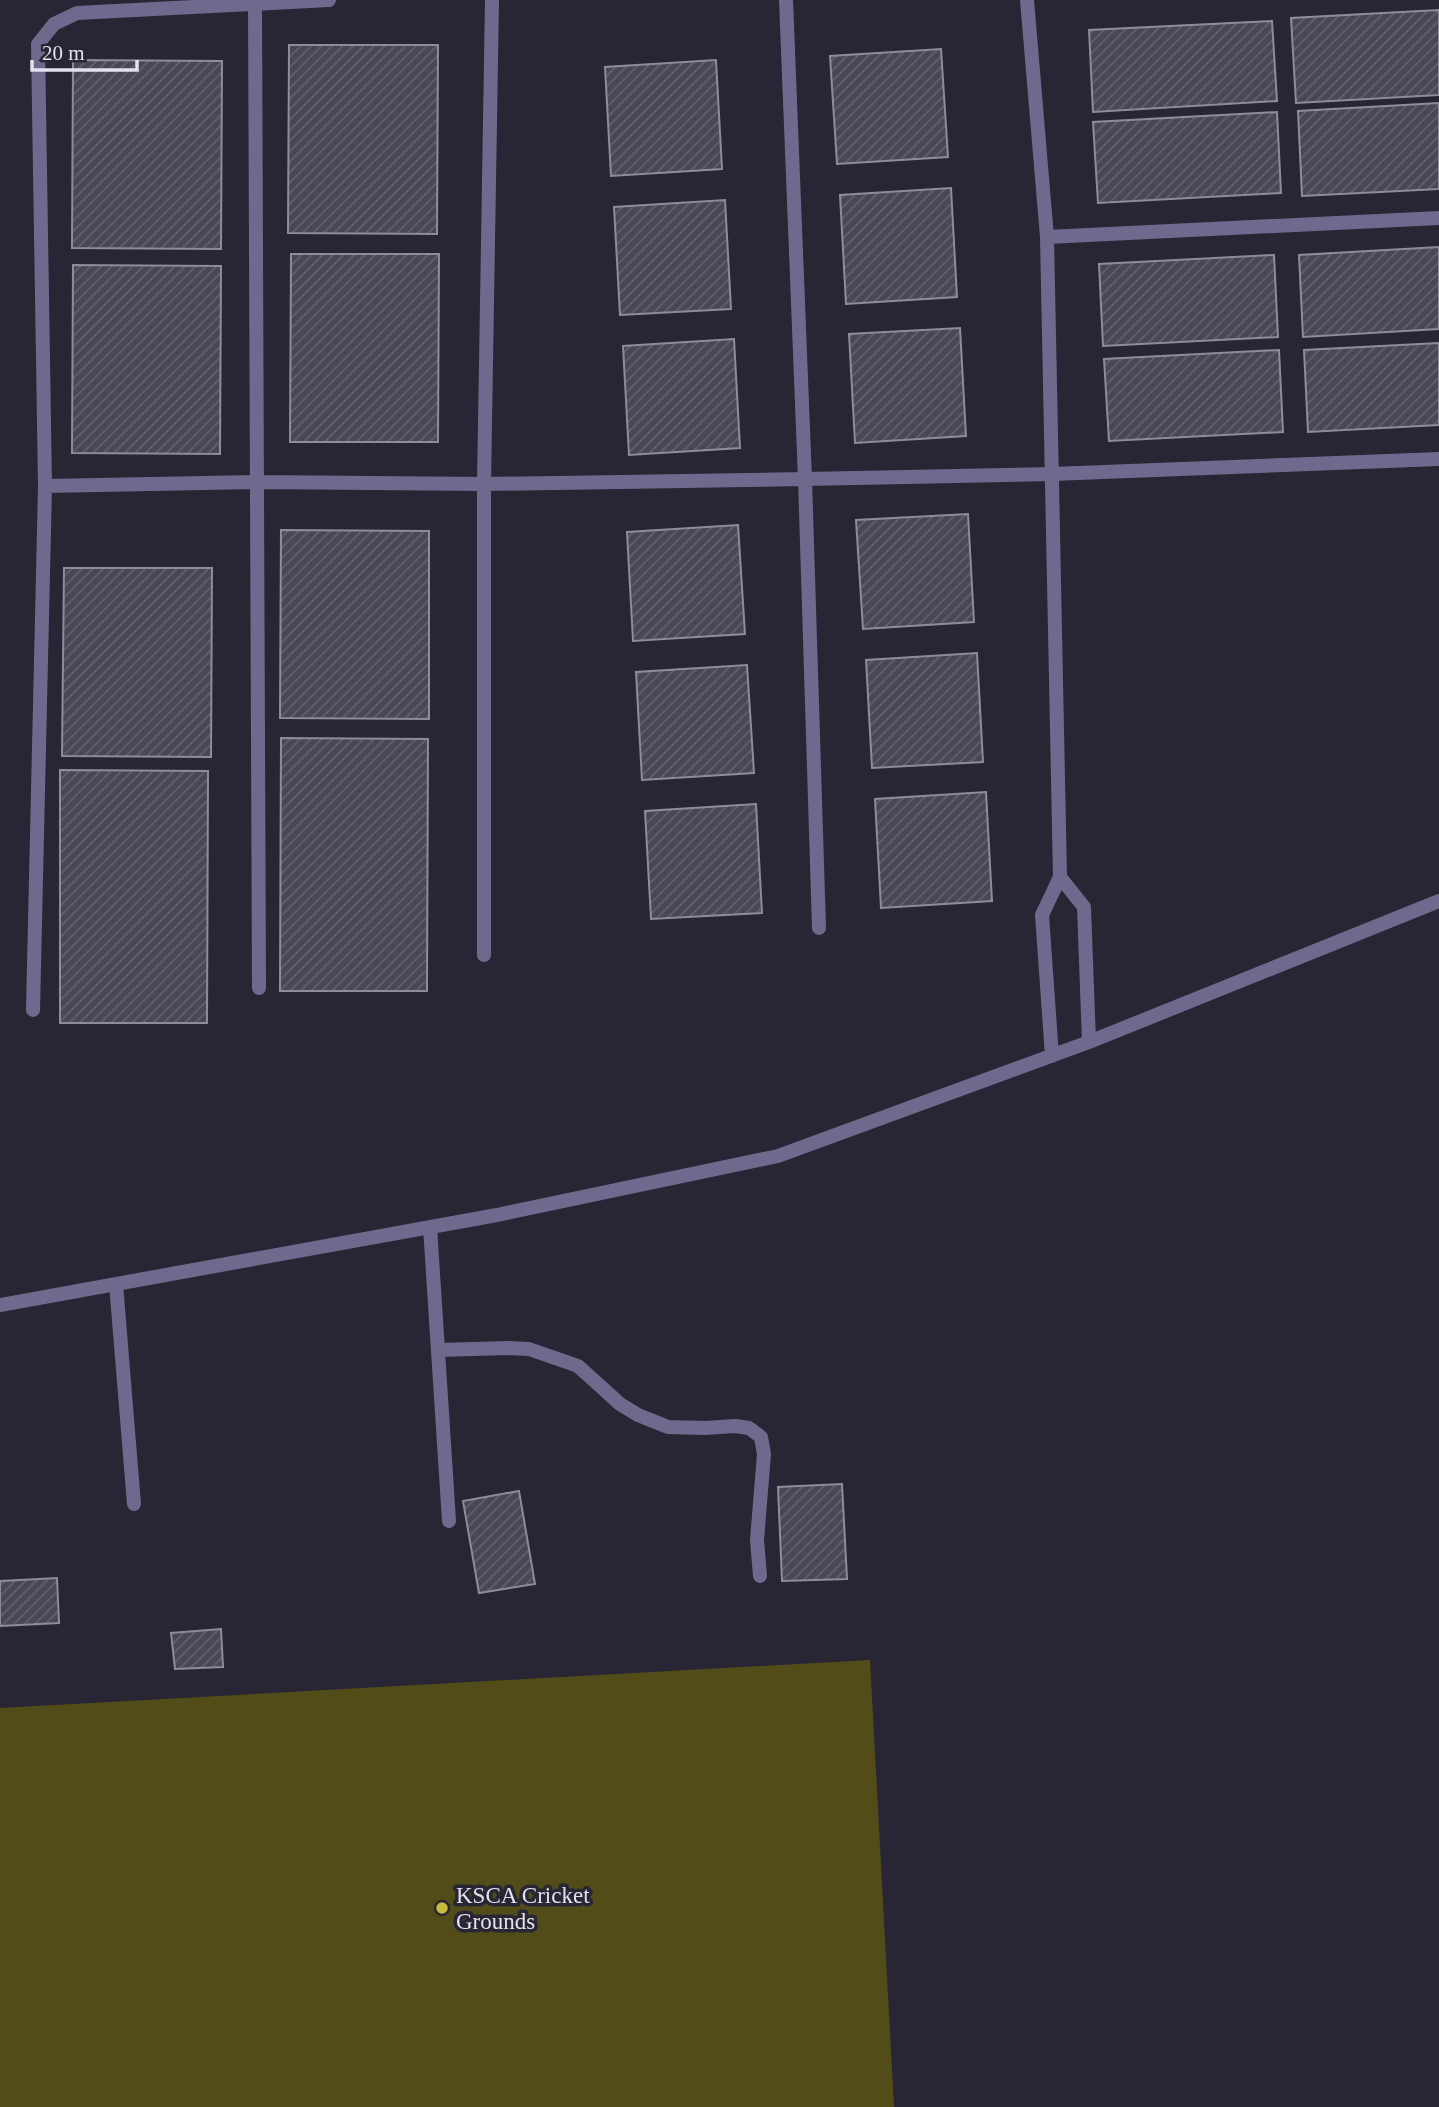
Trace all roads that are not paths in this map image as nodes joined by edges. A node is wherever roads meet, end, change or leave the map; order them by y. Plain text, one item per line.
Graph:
1 (329, 0) edge
2 (492, 0) edge
3 (786, 0) edge
4 (1027, 0) edge
5 (255, 3) junction
6 (1439, 218) edge
7 (1047, 237) junction
8 (1439, 459) edge
9 (1052, 474) junction
10 (806, 479) junction
11 (258, 482) junction
12 (484, 484) junction
13 (45, 486) junction
14 (1060, 877) junction
15 (1439, 901) edge
16 (819, 928) dead end
17 (484, 955) dead end
18 (259, 988) dead end
19 (33, 1010) dead end
20 (1090, 1042) junction
21 (1052, 1056) junction
22 (430, 1227) junction
23 (116, 1284) junction
24 (0, 1305) edge
25 (438, 1350) junction
26 (134, 1504) dead end
27 (449, 1521) dead end
28 (760, 1576) dead end

1 - 5 street
2 - 12 street
3 - 10 street
4 - 7 street
5 - 11 street
5 - 13 street
6 - 7 street
7 - 9 street
8 - 9 street
9 - 10 street
9 - 14 street
10 - 12 street
10 - 16 street
11 - 12 street
11 - 13 street
11 - 18 street
12 - 17 street
13 - 19 street
14 - 20 street
14 - 21 street
15 - 20 street
20 - 21 street
21 - 22 street
22 - 23 street
22 - 25 street
23 - 24 street
23 - 26 street
25 - 27 street
25 - 28 street

